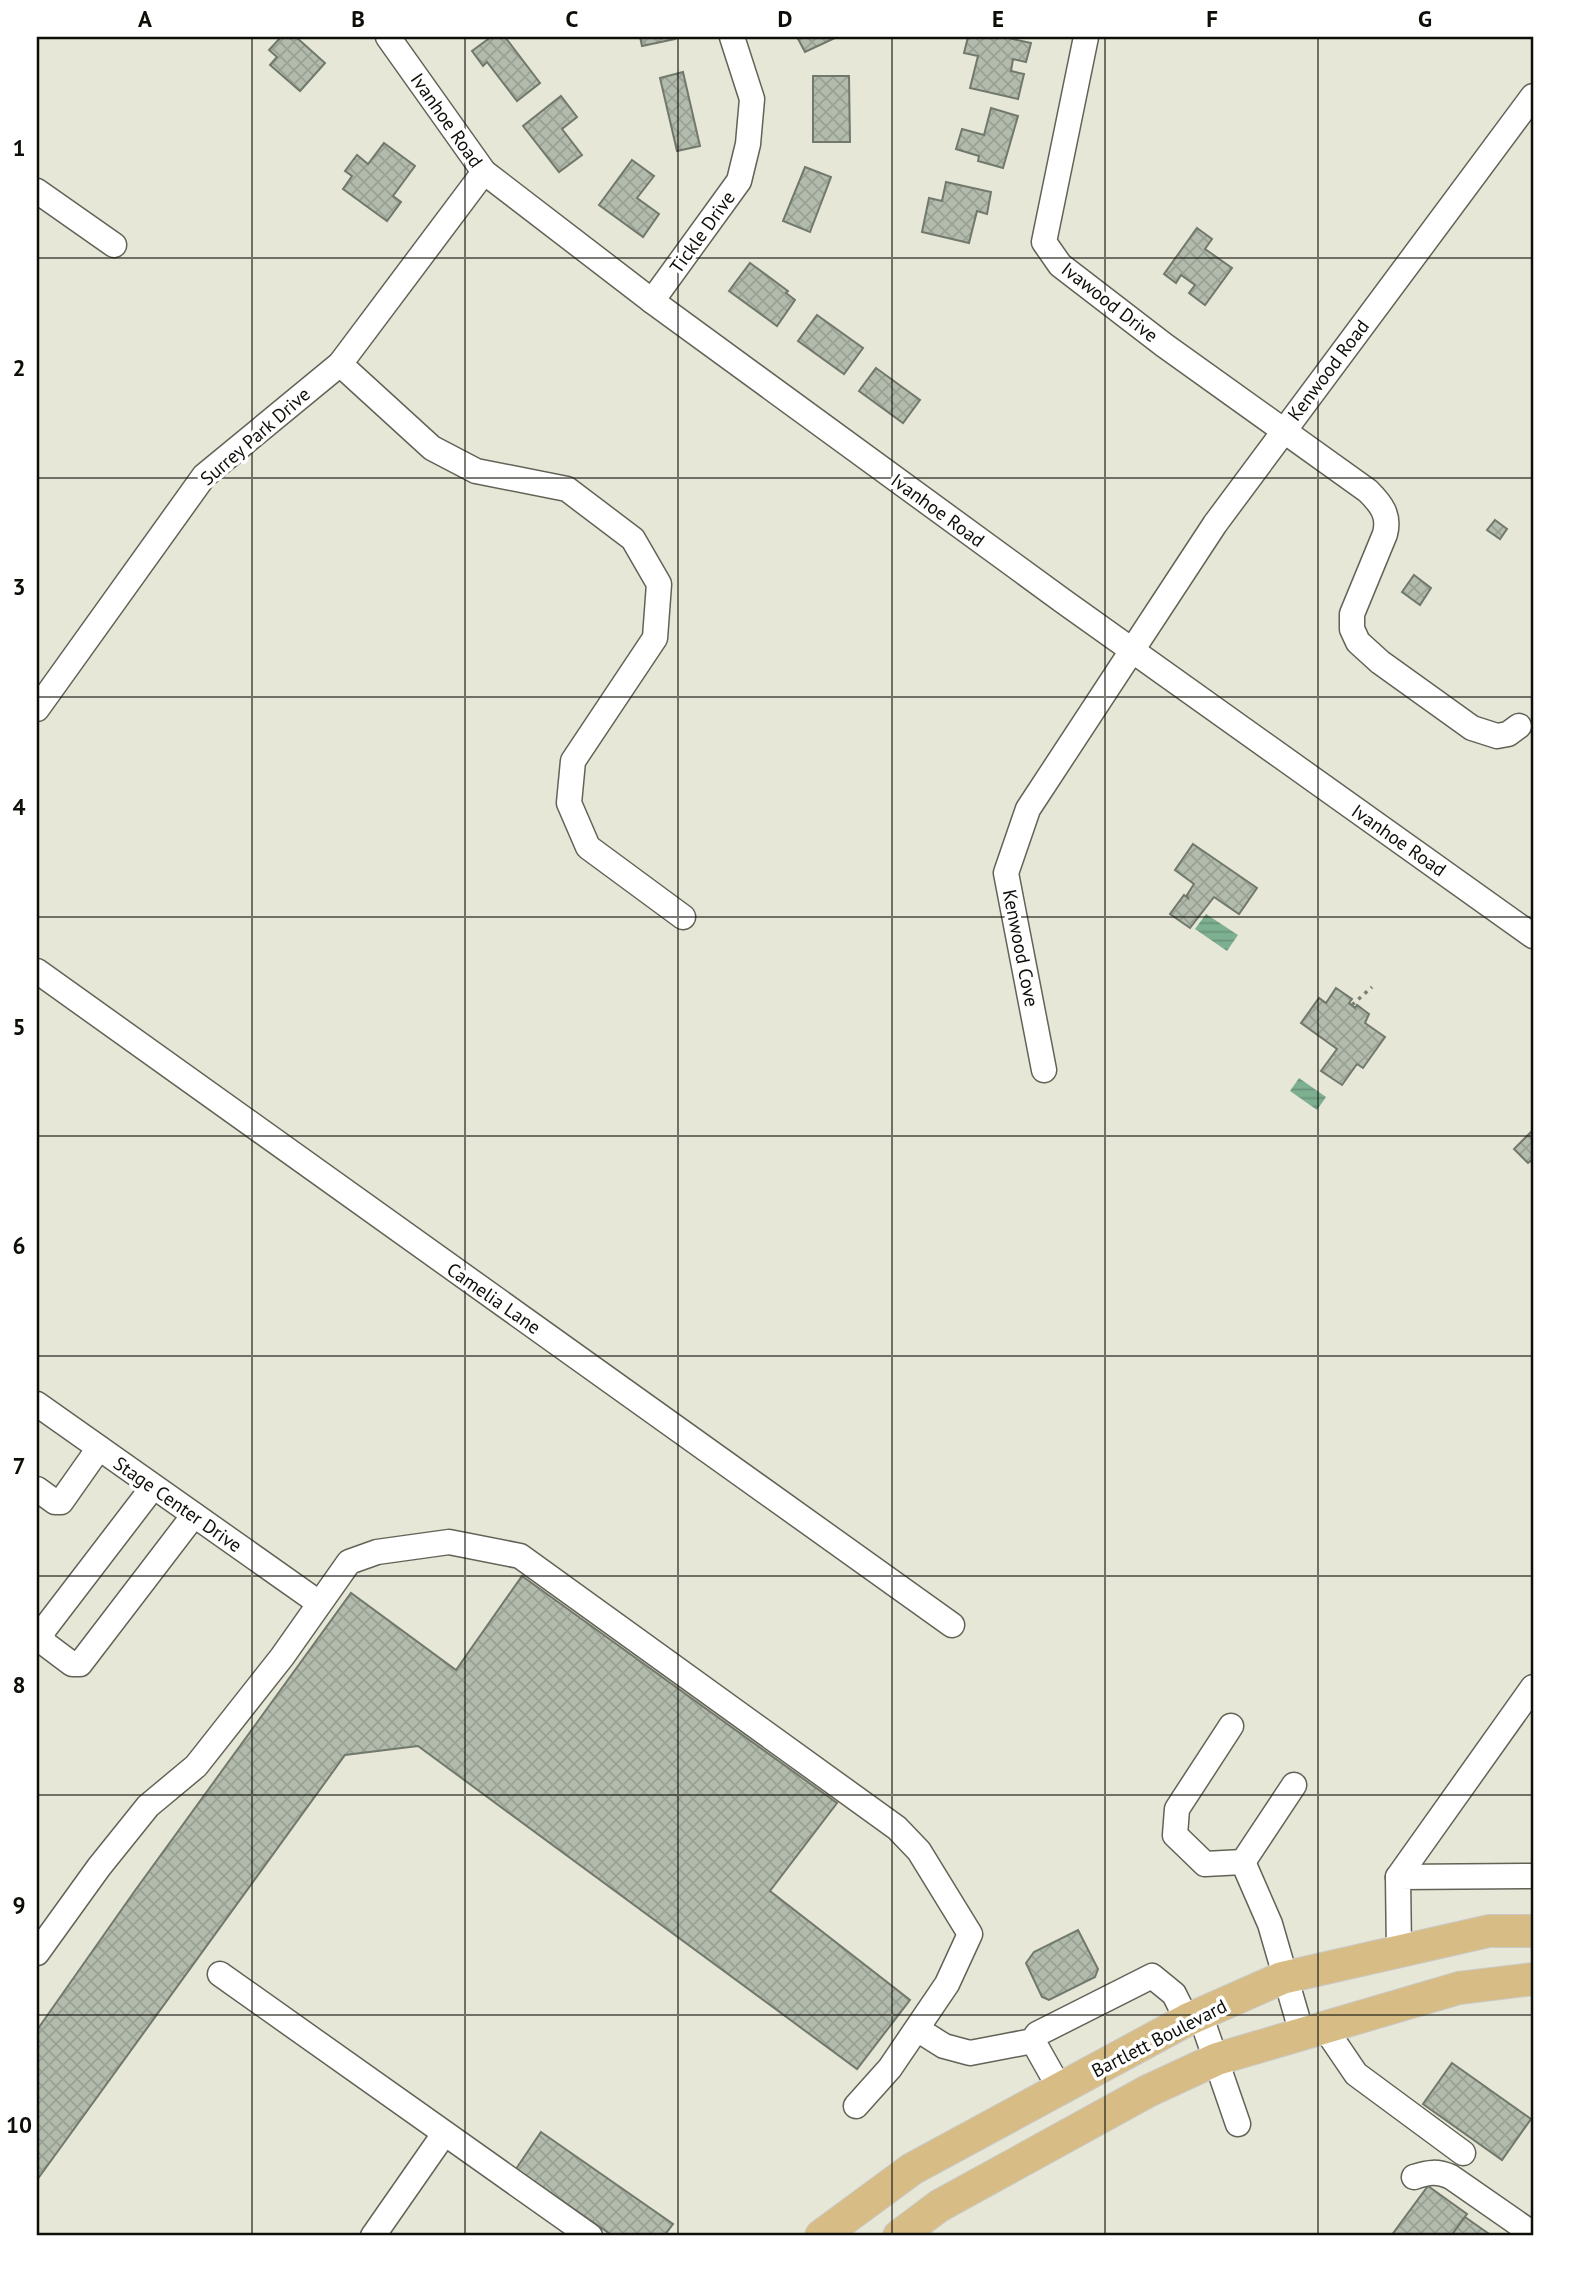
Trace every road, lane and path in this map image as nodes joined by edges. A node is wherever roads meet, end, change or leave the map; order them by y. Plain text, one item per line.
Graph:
1 (388, 37) edge
2 (733, 37) edge
3 (1086, 37) edge
4 (1533, 96) edge
5 (484, 172) junction
6 (37, 191) edge
7 (114, 245) dead end
8 (652, 301) junction
9 (340, 364) junction
10 (1283, 429) junction
11 (1131, 650) junction
12 (37, 709) edge
13 (1518, 726) dead end
14 (683, 917) dead end
15 (1533, 936) edge
16 (37, 971) edge
17 (1372, 987) dead end
18 (1352, 1005) dead end
19 (1044, 1070) dead end
20 (37, 1404) edge
21 (99, 1448) junction
22 (153, 1487) junction
23 (37, 1489) edge
24 (194, 1515) junction
25 (319, 1603) junction
26 (952, 1625) dead end
27 (1533, 1687) edge
28 (1231, 1726) dead end
29 (1294, 1784) dead end
30 (1533, 1855) edge
31 (1243, 1862) junction
32 (1398, 1877) junction
33 (1526, 1877) edge
34 (1533, 1931) edge
35 (1399, 1952) junction
36 (37, 1953) edge
37 (220, 1974) dead end
38 (1285, 1977) junction
39 (1533, 1979) edge
40 (1194, 2017) junction
41 (916, 2029) junction
42 (1313, 2031) junction
43 (1033, 2040) junction
44 (1217, 2059) junction
45 (1060, 2089) junction
46 (856, 2106) dead end
47 (1238, 2124) dead end
48 (444, 2134) junction
49 (1463, 2153) dead end
50 (1414, 2177) dead end
51 (1533, 2234) edge
52 (373, 2236) edge
53 (590, 2236) edge
54 (821, 2236) edge
55 (899, 2236) edge

1 - 5 street, Ivanhoe Road
2 - 8 street, Tickle Drive
3 - 10 street, Ivawood Drive
4 - 10 street, Kenwood Road
5 - 8 street, Ivanhoe Road
5 - 9 street, Surrey Park Drive
6 - 7 street
8 - 11 street, Ivanhoe Road
9 - 12 street, Surrey Park Drive
9 - 14 street
10 - 11 street, Kenwood Road
10 - 13 street, Ivawood Drive
11 - 15 street, Ivanhoe Road
11 - 19 street, Kenwood Cove
16 - 26 street, Camelia Lane
17 - 18 path
20 - 21 street, Stage Center Drive
21 - 22 street, Stage Center Drive
21 - 23 street
22 - 24 street, Stage Center Drive
22 - 24 street
24 - 25 street, Stage Center Drive
25 - 36 street
25 - 41 street
27 - 32 street
28 - 31 street
29 - 31 street
30 - 33 street
31 - 38 street
32 - 33 street
32 - 35 street
34 - 35 main road, Bartlett Boulevard
35 - 38 main road, Bartlett Boulevard
37 - 48 street
38 - 40 main road, Bartlett Boulevard
38 - 42 street
39 - 42 main road
40 - 43 street
40 - 44 street
40 - 45 main road, Bartlett Boulevard
41 - 43 street
41 - 46 street
42 - 44 main road
42 - 49 street
43 - 45 street
44 - 47 street
44 - 55 main road
45 - 54 main road, Bartlett Boulevard
48 - 52 street
48 - 53 street
50 - 51 street

